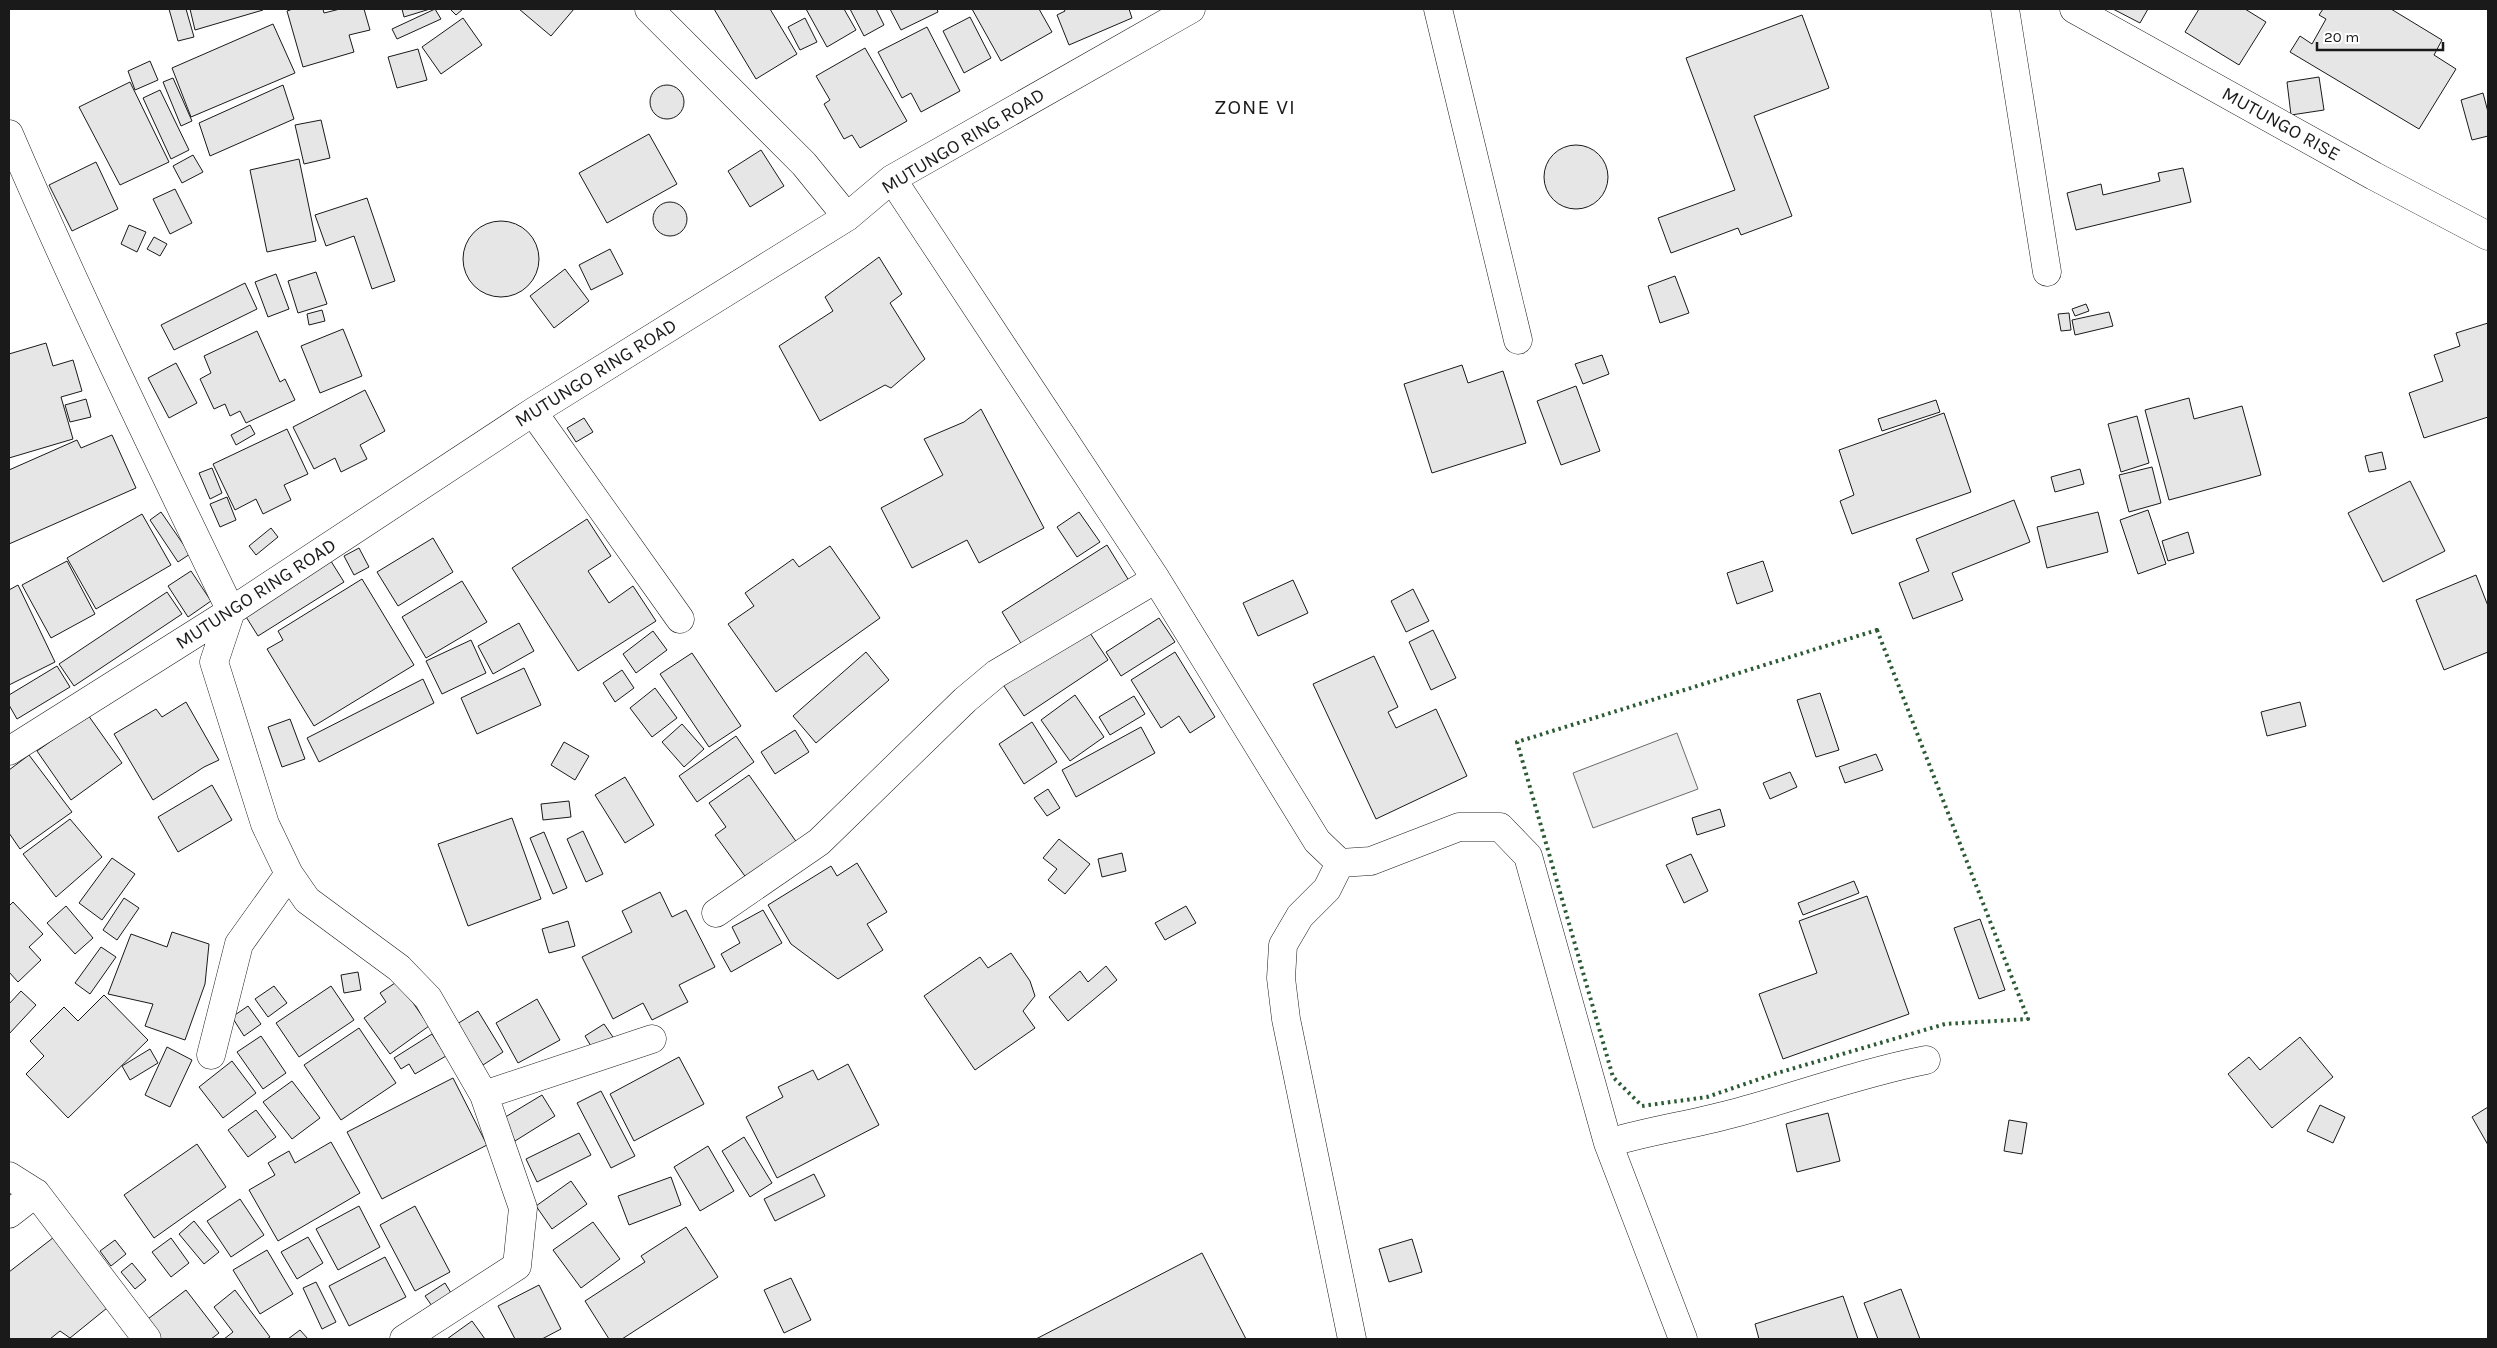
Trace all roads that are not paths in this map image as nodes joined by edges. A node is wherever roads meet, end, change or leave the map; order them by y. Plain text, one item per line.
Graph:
1 (649, 9) edge
2 (1190, 9) edge
3 (1438, 9) edge
4 (2005, 9) edge
5 (2074, 9) edge
6 (9, 134) edge
7 (892, 179) junction
8 (847, 217) junction
9 (2488, 236) edge
10 (2047, 272) dead end
11 (1518, 340) dead end
12 (533, 412) junction
13 (1156, 579) junction
14 (231, 611) junction
15 (680, 619) dead end
16 (9, 751) edge
17 (1340, 863) junction
18 (288, 874) junction
19 (716, 913) dead end
20 (652, 1039) dead end
21 (211, 1055) dead end
22 (1926, 1060) dead end
23 (484, 1095) junction
24 (1608, 1143) junction
25 (9, 1176) edge
26 (36, 1193) junction
27 (9, 1214) edge
28 (147, 1339) edge
29 (404, 1339) edge
30 (1352, 1339) edge
31 (1683, 1339) edge

1 - 8 street
2 - 7 street, MUTUNGO RING ROAD
3 - 11 street
4 - 10 street
5 - 9 street, MUTUNGO RISE
6 - 14 street
7 - 8 street, MUTUNGO RING ROAD
7 - 13 street
8 - 12 street, MUTUNGO RING ROAD
12 - 14 street, MUTUNGO RING ROAD
12 - 15 street
13 - 17 street
13 - 19 street
14 - 16 street, MUTUNGO RING ROAD
14 - 18 street
17 - 24 street
17 - 30 street
18 - 21 street
18 - 23 street
20 - 23 street
22 - 24 street
23 - 29 street
24 - 31 street
25 - 26 street
26 - 27 street
26 - 28 street

